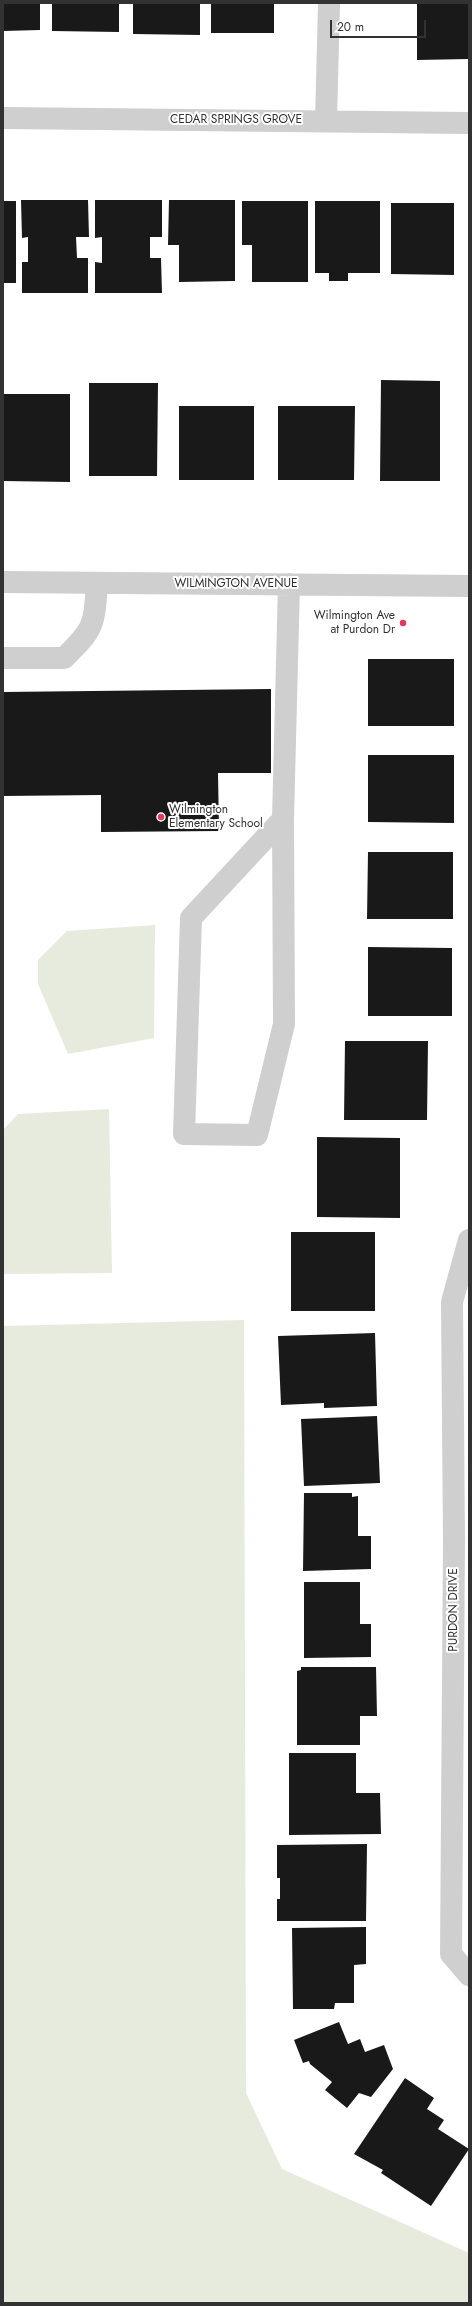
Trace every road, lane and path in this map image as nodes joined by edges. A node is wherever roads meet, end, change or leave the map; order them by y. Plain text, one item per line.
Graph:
1 (330, 3) edge
2 (3, 118) edge
3 (326, 121) junction
4 (469, 124) edge
5 (3, 582) edge
6 (97, 583) junction
7 (289, 584) junction
8 (469, 586) edge
9 (3, 658) edge
10 (283, 819) junction
11 (469, 1240) edge
12 (462, 1541) edge
13 (469, 1975) edge

1 - 3 street
2 - 3 street, CEDAR SPRINGS GROVE
3 - 4 street, CEDAR SPRINGS GROVE
5 - 6 street, WILMINGTON AVENUE
6 - 7 street, WILMINGTON AVENUE
6 - 9 street
7 - 8 street, WILMINGTON AVENUE
7 - 10 street
10 - 10 street
11 - 12 street, PURDON DRIVE
12 - 13 street, PURDON DRIVE

